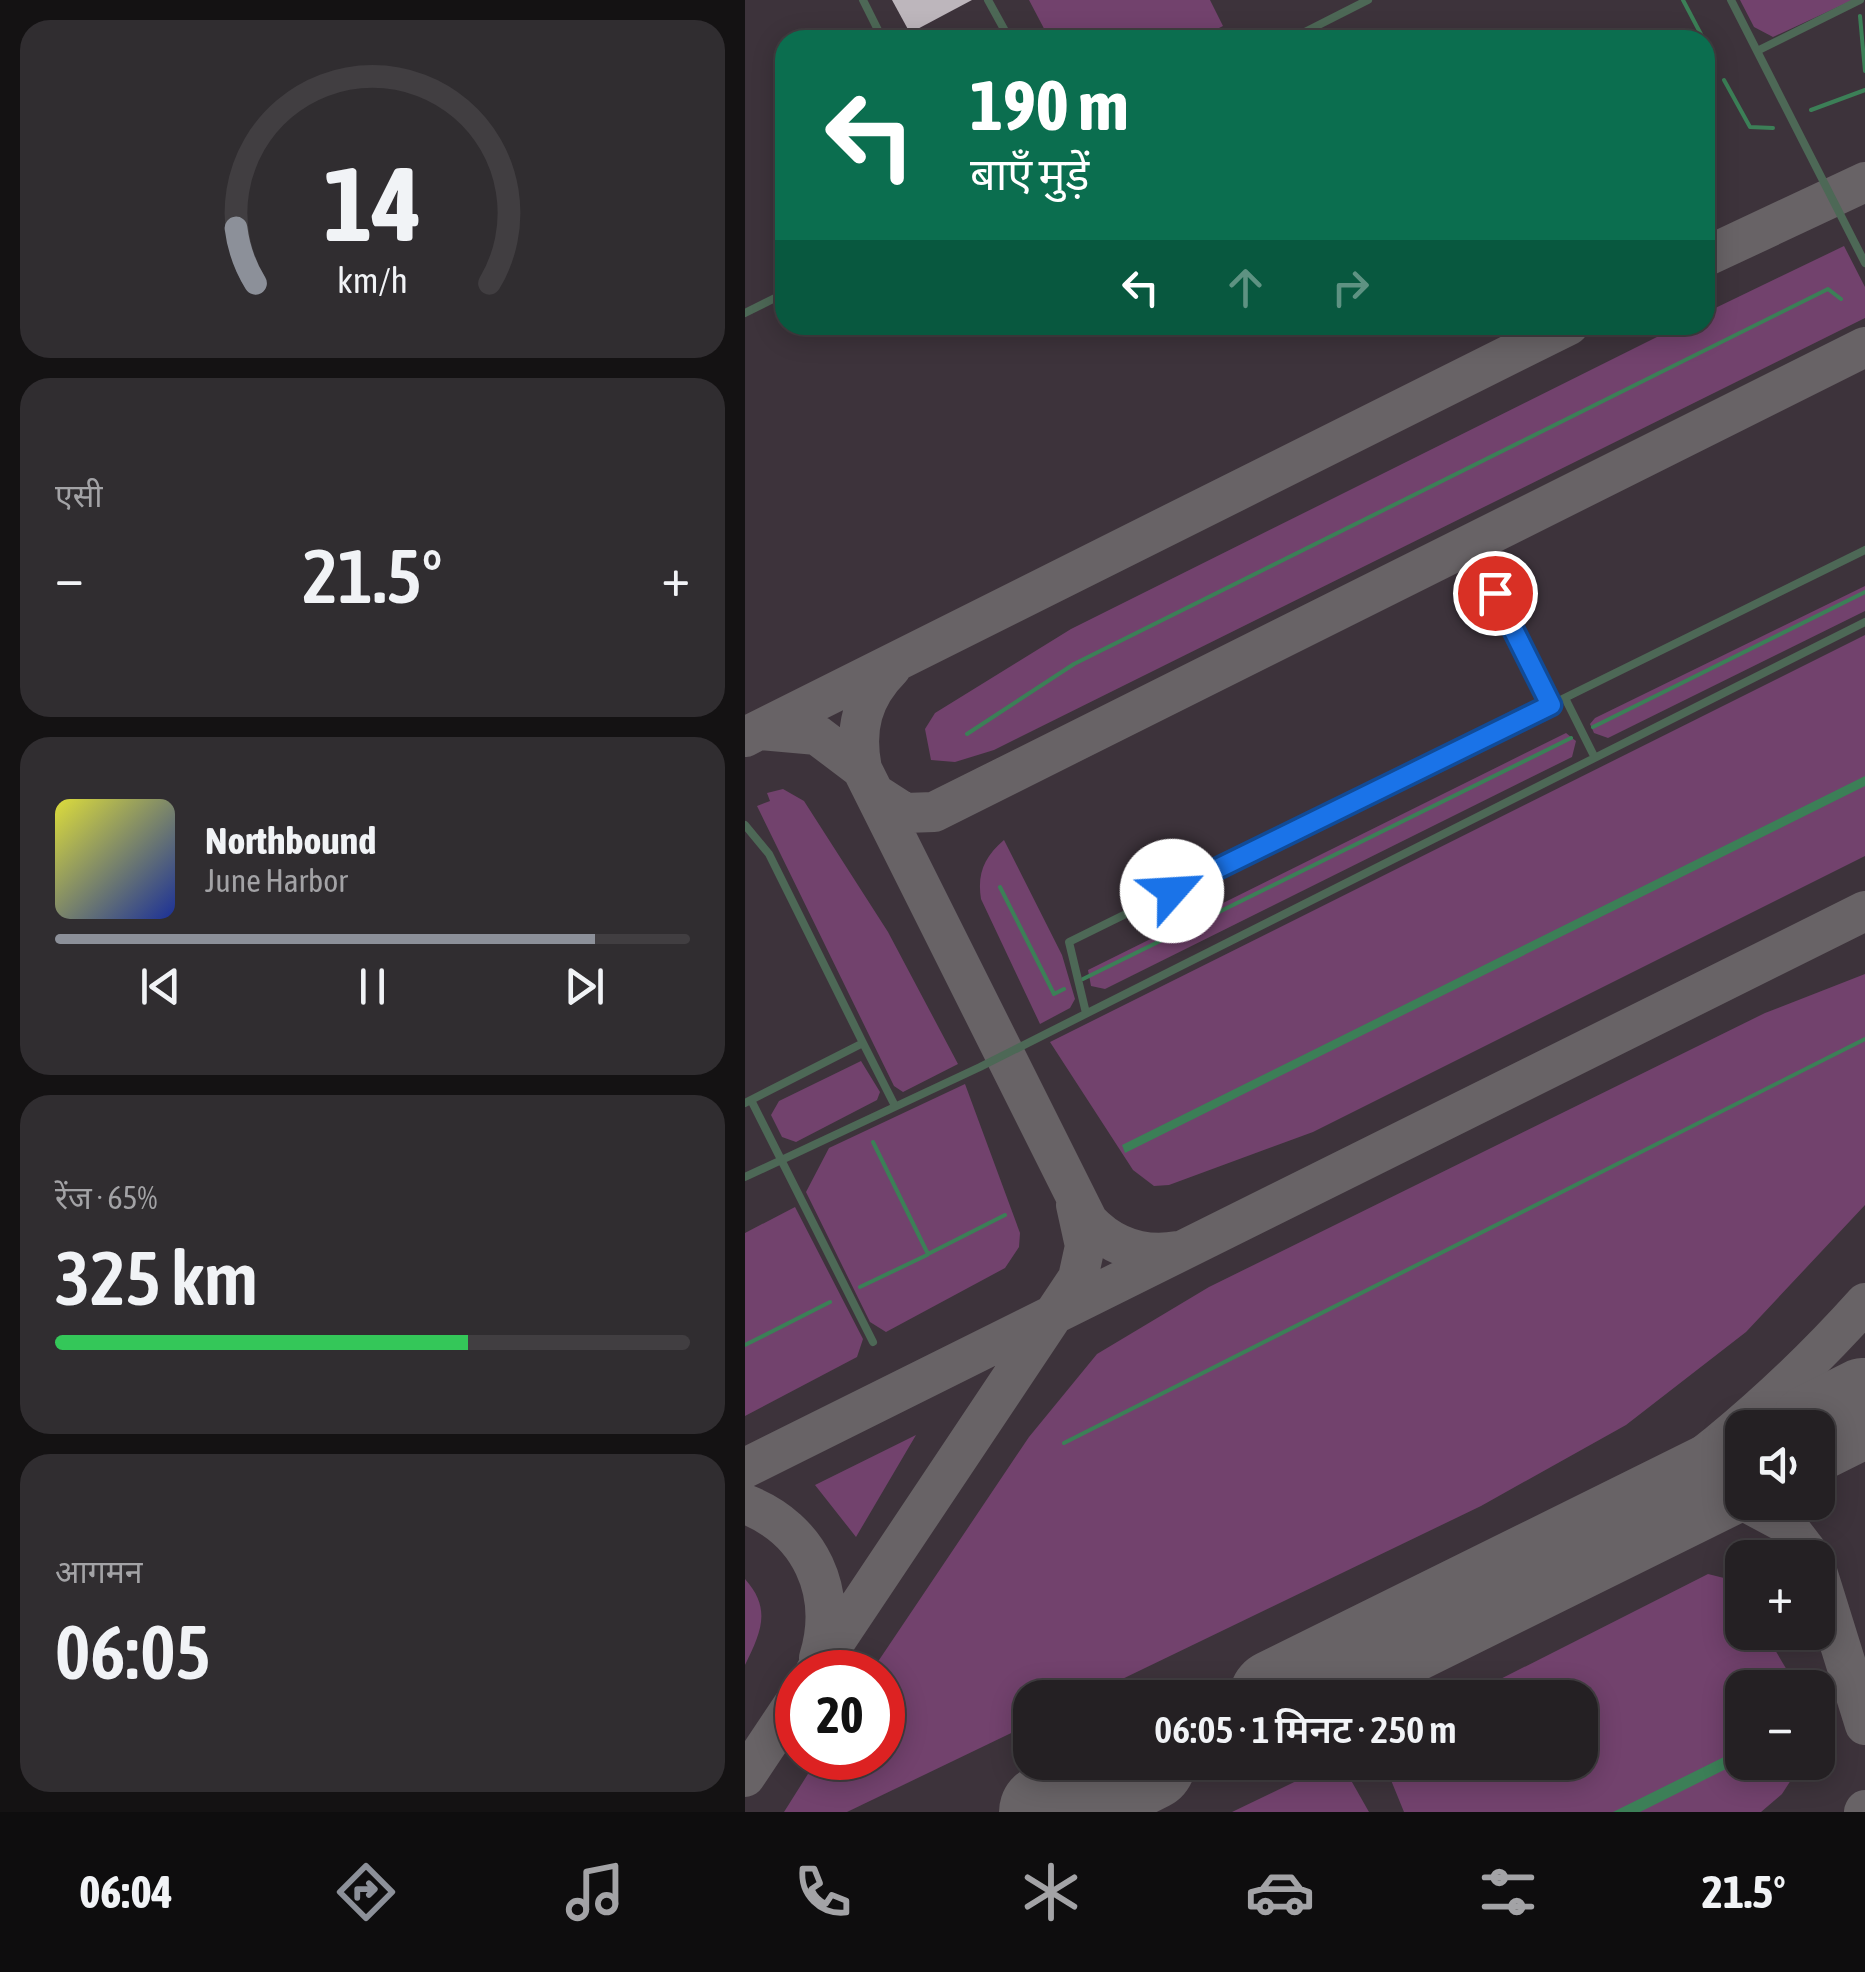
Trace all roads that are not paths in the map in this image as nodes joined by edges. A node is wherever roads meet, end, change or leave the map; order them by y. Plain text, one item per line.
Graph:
1 (863, 0) edge
2 (988, 0) edge
3 (1369, 0) edge
4 (1731, 0) edge
5 (1859, 0) edge
6 (878, 30) edge
7 (1005, 30) edge
8 (1309, 30) edge
9 (1757, 51) junction
10 (1865, 263) edge
11 (775, 298) edge
12 (745, 313) edge
13 (1865, 550) edge
14 (1495, 593) dead end
15 (1865, 622) edge
16 (1565, 698) junction
17 (1551, 705) junction
18 (1593, 756) junction
19 (745, 825) edge
20 (1087, 1013) junction
21 (863, 1043) junction
22 (748, 1101) edge
23 (894, 1104) junction
24 (780, 1159) junction
25 (745, 1177) edge
26 (873, 1342) dead end

1 - 6 lane
2 - 7 lane
3 - 8 lane
4 - 9 lane
5 - 9 lane
9 - 10 lane
11 - 12 lane
13 - 16 lane
14 - 17 lane
15 - 18 lane
16 - 17 lane
16 - 18 lane
17 - 20 lane
18 - 20 lane
19 - 21 lane
20 - 23 lane
21 - 22 lane
21 - 23 lane
22 - 24 lane
23 - 24 lane
24 - 25 lane
24 - 26 lane

